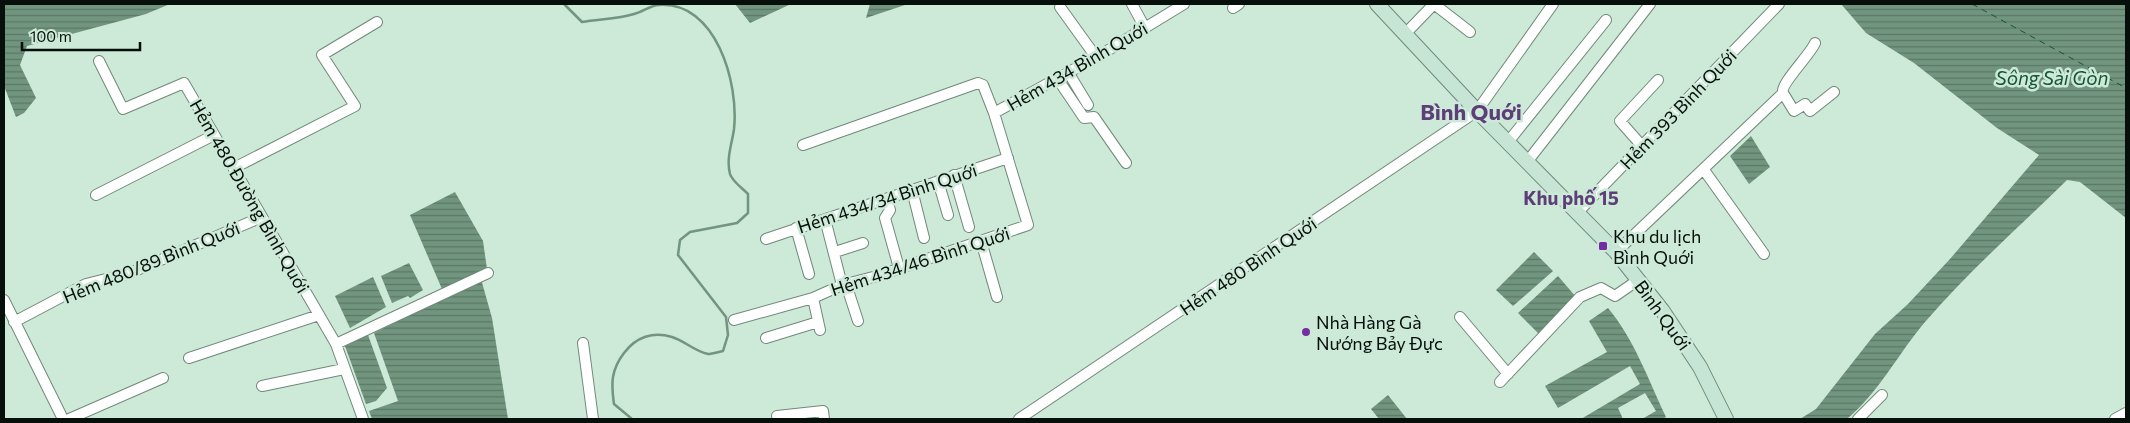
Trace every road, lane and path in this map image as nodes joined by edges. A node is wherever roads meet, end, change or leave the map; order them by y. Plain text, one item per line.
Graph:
1 (1132, 4) edge
2 (1184, 4) edge
3 (1377, 4) edge
4 (1554, 4) edge
5 (1650, 4) edge
6 (1779, 4) edge
7 (1060, 7) dead end
8 (1606, 20) dead end
9 (377, 22) dead end
10 (1145, 28) junction
11 (1470, 32) dead end
12 (1406, 33) junction
13 (1815, 42) dead end
14 (1096, 57) junction
15 (99, 61) dead end
16 (1068, 72) junction
17 (1057, 78) junction
18 (1658, 80) dead end
19 (1834, 92) dead end
20 (1783, 93) junction
21 (1088, 105) dead end
22 (1477, 111) junction
23 (994, 112) junction
24 (214, 134) junction
25 (1508, 142) junction
26 (803, 146) dead end
27 (1642, 146) junction
28 (1008, 158) junction
29 (1126, 162) dead end
30 (1527, 162) junction
31 (234, 168) junction
32 (1704, 170) junction
33 (954, 175) junction
34 (938, 181) junction
35 (912, 190) junction
36 (96, 195) dead end
37 (887, 199) junction
38 (1576, 214) junction
39 (948, 215) dead end
40 (262, 217) junction
41 (825, 219) junction
42 (1028, 225) joint
43 (970, 227) dead end
44 (796, 228) junction
45 (924, 238) dead end
46 (766, 239) dead end
47 (981, 241) junction
48 (863, 244) dead end
49 (835, 252) junction
50 (1616, 252) junction
51 (1764, 254) dead end
52 (899, 268) junction
53 (488, 272) dead end
54 (809, 274) dead end
55 (1638, 280) junction
56 (844, 284) junction
57 (997, 297) dead end
58 (813, 298) junction
59 (4, 300) edge
60 (319, 315) junction
61 (1460, 318) dead end
62 (734, 320) dead end
63 (858, 321) dead end
64 (14, 322) junction
65 (766, 338) dead end
66 (583, 343) dead end
67 (336, 344) junction
68 (189, 358) dead end
69 (344, 369) junction
70 (1508, 374) junction
71 (163, 378) dead end
72 (1500, 382) dead end
73 (262, 386) dead end
74 (1882, 395) dead end
75 (2126, 413) edge
76 (777, 416) dead end
77 (63, 419) edge
78 (69, 419) edge
79 (363, 419) edge
80 (593, 419) edge
81 (824, 419) edge
82 (1019, 419) edge
83 (1726, 419) edge
84 (1858, 419) edge
85 (2115, 419) edge

1 - 10 street
2 - 10 street, Hẻm 434 Bình Quới
3 - 12 main road, Bình Quới
4 - 22 street
5 - 30 street
6 - 27 street, Hẻm 393 Bình Quới
7 - 14 street
8 - 25 street
9 - 31 street
10 - 14 street, Hẻm 434 Bình Quới
11 - 12 street
12 - 22 main road, Bình Quới
13 - 20 street
14 - 16 street, Hẻm 434 Bình Quới
15 - 24 street, Hẻm 480 Đường Bình Quới
16 - 17 street, Hẻm 434 Bình Quới
16 - 21 street
17 - 23 street, Hẻm 434 Bình Quới
17 - 29 street
18 - 27 street
19 - 20 street
20 - 32 street
22 - 25 main road, Bình Quới
22 - 82 street, Hẻm 480 Bình Quới
23 - 26 street
23 - 28 street, Hẻm 434 Bình Quới
24 - 31 street, Hẻm 480 Đường Bình Quới
24 - 36 street
25 - 30 main road, Bình Quới
27 - 38 street, Hẻm 393 Bình Quới
28 - 33 street, Hẻm 434/34 Bình Quới
28 - 42 street, Hẻm 434 Bình Quới
30 - 38 main road, Bình Quới
31 - 40 street, Hẻm 480 Đường Bình Quới
32 - 50 street
32 - 51 street
33 - 34 street, Hẻm 434/34 Bình Quới
33 - 43 street
34 - 35 street, Hẻm 434/34 Bình Quới
34 - 39 street
35 - 37 street, Hẻm 434/34 Bình Quới
35 - 45 street
37 - 41 street, Hẻm 434/34 Bình Quới
37 - 52 street
38 - 50 main road, Bình Quới
40 - 60 street, Hẻm 480 Đường Bình Quới
40 - 64 street, Hẻm 480/89 Bình Quới
41 - 44 street, Hẻm 434/34 Bình Quới
41 - 49 street
42 - 47 street, Hẻm 434/46 Bình Quới
44 - 46 street, Hẻm 434/34 Bình Quới
44 - 54 street
47 - 52 street, Hẻm 434/46 Bình Quới
47 - 57 street
48 - 49 street
49 - 56 street
50 - 55 main road, Bình Quới
52 - 56 street, Hẻm 434/46 Bình Quới
53 - 67 street
55 - 70 street
55 - 83 main road, Bình Quới
56 - 58 street, Hẻm 434/46 Bình Quới
56 - 63 street
58 - 62 street, Hẻm 434/46 Bình Quới
58 - 65 street, Hẻm 434/46 Bình Quới
59 - 64 street
60 - 67 street, Hẻm 480 Đường Bình Quới
60 - 68 street
61 - 70 street
64 - 77 street
66 - 80 street
67 - 69 street, Hẻm 480 Đường Bình Quới
69 - 73 street
69 - 79 street, Hẻm 480 Đường Bình Quới
70 - 72 street
71 - 78 street
74 - 84 street
75 - 85 street
76 - 81 street

